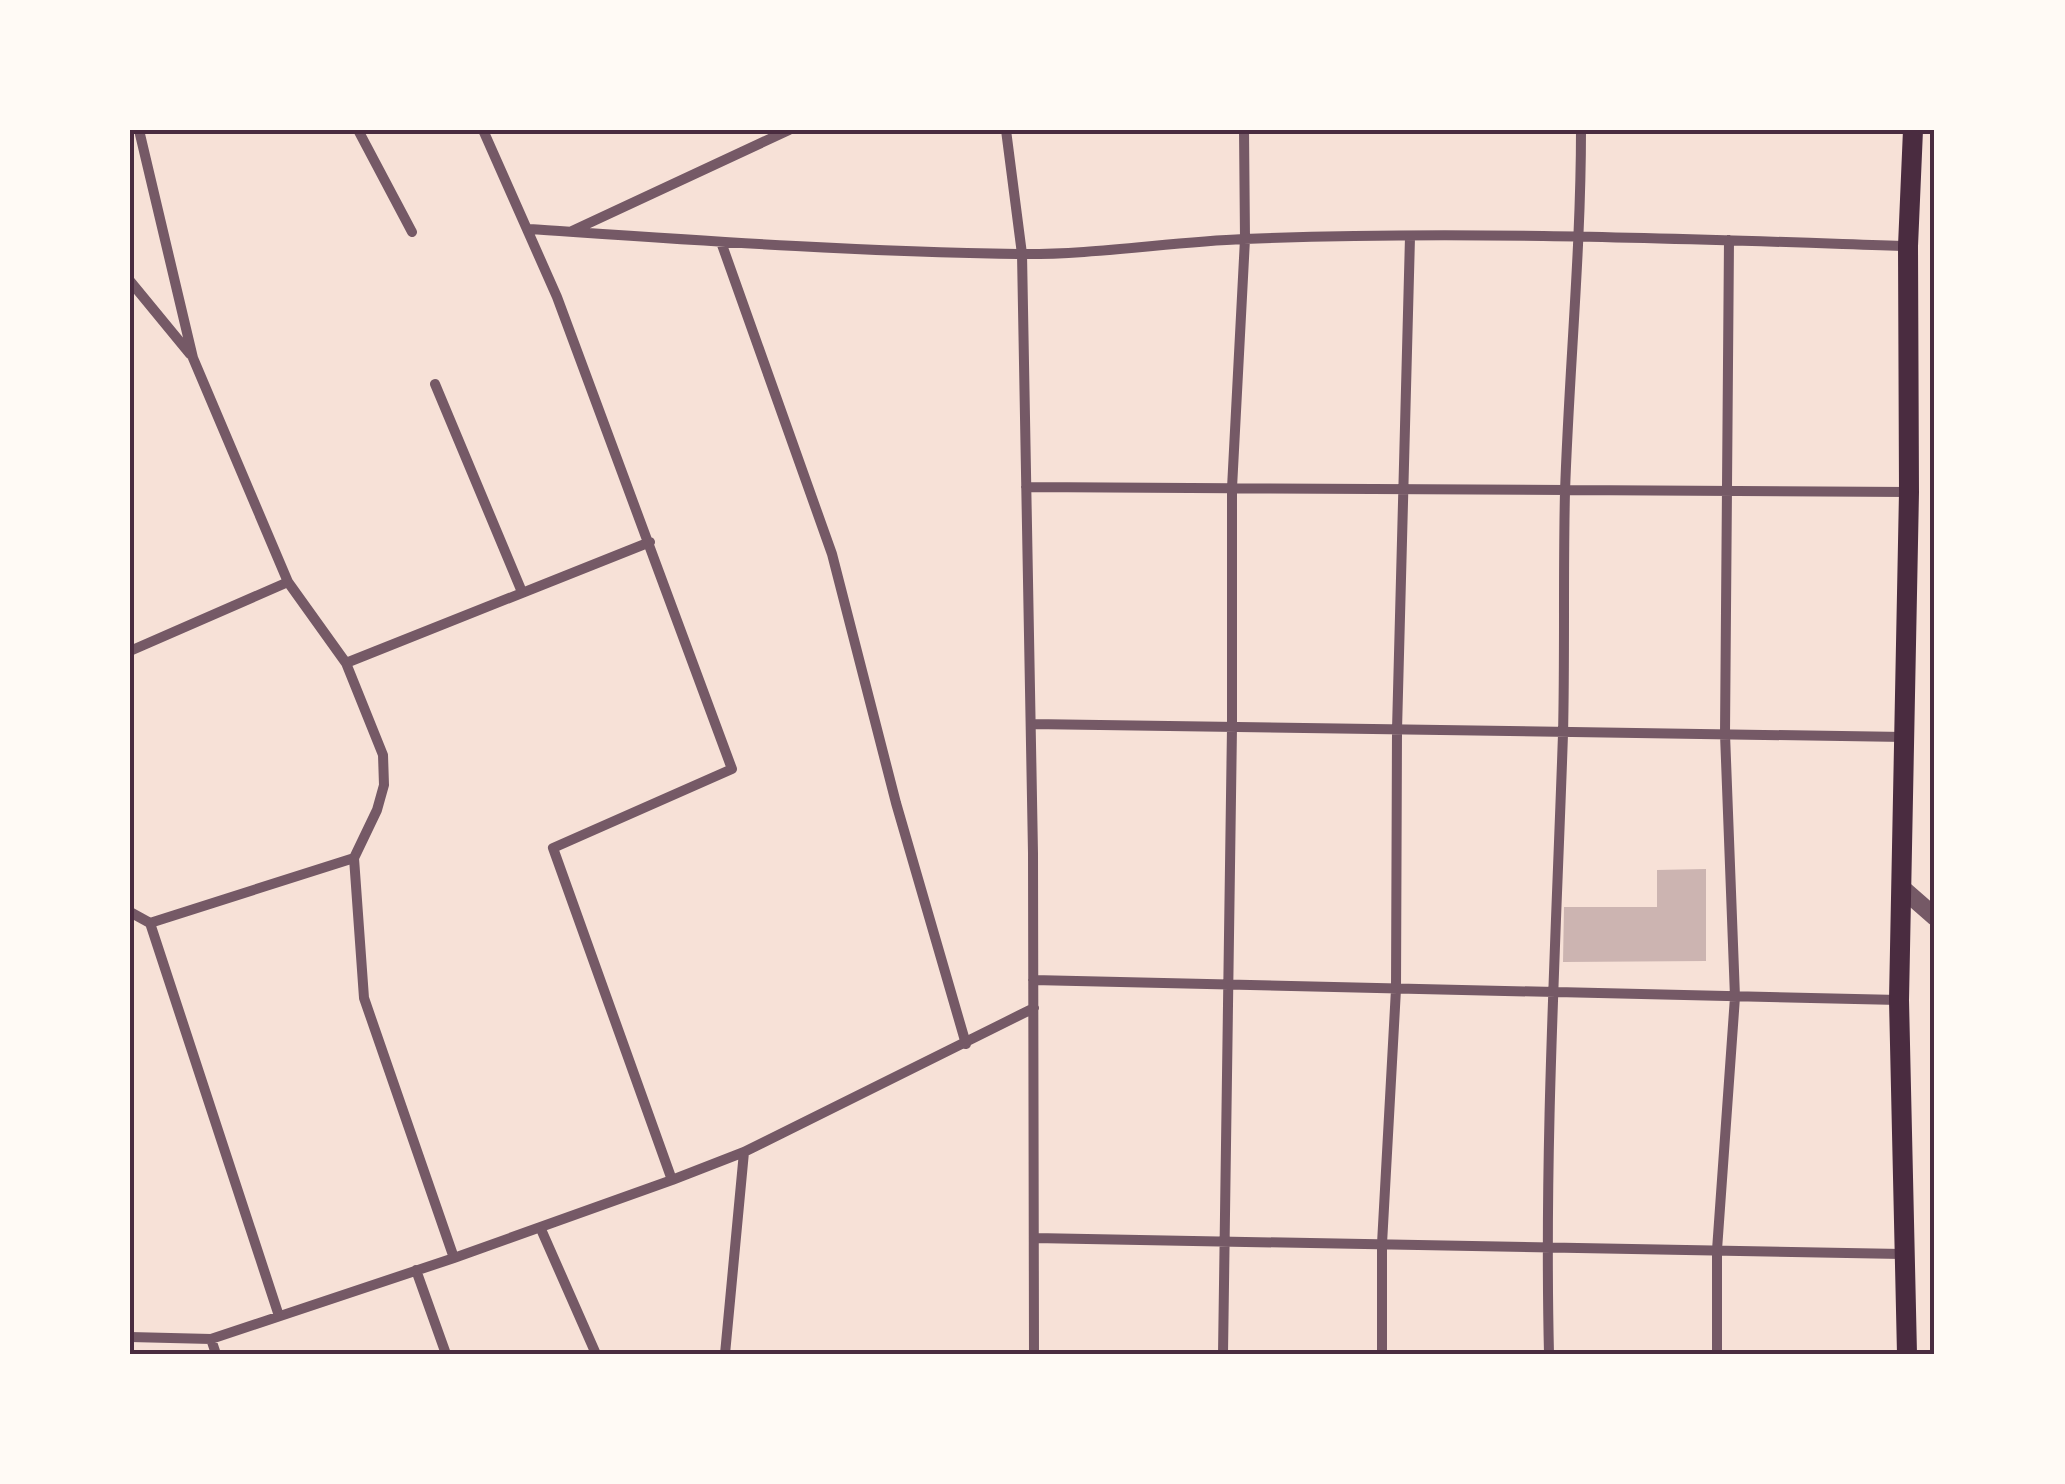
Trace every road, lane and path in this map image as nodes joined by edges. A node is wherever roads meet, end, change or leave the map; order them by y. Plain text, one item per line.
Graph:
1 (139, 130) edge
2 (358, 130) edge
3 (483, 130) edge
4 (789, 130) edge
5 (1006, 130) edge
6 (1244, 130) edge
7 (1581, 130) edge
8 (1912, 130) edge
9 (776, 133) edge
10 (529, 229) junction
11 (412, 232) dead end
12 (571, 232) junction
13 (1581, 236) junction
14 (1410, 237) junction
15 (1245, 239) junction
16 (1730, 240) junction
17 (721, 242) junction
18 (1908, 246) junction
19 (1022, 254) junction
20 (130, 282) edge
21 (193, 358) junction
22 (435, 384) dead end
23 (1026, 487) junction
24 (1232, 488) junction
25 (1404, 489) junction
26 (1566, 490) junction
27 (1728, 491) junction
28 (1909, 492) junction
29 (650, 542) junction
30 (288, 582) junction
31 (522, 592) junction
32 (130, 651) edge
33 (346, 663) junction
34 (1031, 724) junction
35 (1232, 727) junction
36 (1397, 730) junction
37 (1563, 732) junction
38 (1725, 734) junction
39 (1906, 737) junction
40 (354, 858) junction
41 (1903, 889) junction
42 (130, 912) edge
43 (1935, 917) edge
44 (150, 923) junction
45 (1033, 980) junction
46 (1228, 984) junction
47 (1396, 988) junction
48 (1551, 992) junction
49 (1734, 996) junction
50 (1899, 1000) junction
51 (1034, 1008) junction
52 (966, 1044) junction
53 (744, 1152) junction
54 (672, 1180) junction
55 (540, 1227) junction
56 (1034, 1238) junction
57 (1225, 1241) junction
58 (1382, 1244) junction
59 (1547, 1248) junction
60 (1717, 1250) junction
61 (1902, 1254) junction
62 (454, 1258) junction
63 (416, 1270) junction
64 (279, 1316) junction
65 (130, 1337) edge
66 (210, 1339) junction
67 (216, 1354) edge
68 (446, 1354) edge
69 (596, 1354) edge
70 (725, 1354) edge
71 (1034, 1354) edge
72 (1223, 1354) edge
73 (1382, 1354) edge
74 (1550, 1354) edge
75 (1717, 1354) edge
76 (1907, 1354) edge

1 - 21 street
2 - 11 street
3 - 10 street
4 - 9 street
5 - 19 street
6 - 15 street
7 - 13 street
8 - 18 main road
9 - 12 street
10 - 12 street
10 - 29 street
12 - 17 street
13 - 14 street
13 - 16 street
13 - 26 street
14 - 15 street
14 - 25 street
15 - 19 street
15 - 24 street
16 - 18 street
16 - 27 street
17 - 19 street
17 - 52 street
18 - 28 main road
19 - 23 street
20 - 21 street
21 - 30 street
22 - 31 street
23 - 24 street
23 - 34 street
24 - 25 street
24 - 35 street
25 - 26 street
25 - 36 street
26 - 27 street
26 - 37 street
27 - 28 street
27 - 38 street
28 - 39 main road
29 - 31 street
29 - 54 street
30 - 32 street
30 - 33 street
31 - 33 street
33 - 40 street
34 - 35 street
34 - 45 street
35 - 36 street
35 - 46 street
36 - 37 street
36 - 47 street
37 - 38 street
37 - 48 street
38 - 39 street
38 - 49 street
39 - 41 main road
40 - 44 street
40 - 62 street
41 - 43 street
41 - 50 main road
42 - 44 street
44 - 64 street
45 - 46 street
45 - 51 street
46 - 47 street
46 - 57 street
47 - 48 street
47 - 58 street
48 - 49 street
48 - 59 street
49 - 50 street
49 - 60 street
50 - 61 main road
51 - 52 street
51 - 56 street
52 - 53 street
53 - 54 street
53 - 70 street
54 - 55 street
55 - 62 street
55 - 69 street
56 - 57 street
56 - 71 street
57 - 58 street
57 - 72 street
58 - 59 street
58 - 73 street
59 - 60 street
59 - 74 street
60 - 61 street
60 - 75 street
61 - 76 main road
62 - 63 street
63 - 64 street
63 - 68 street
64 - 66 street
65 - 66 street
66 - 67 street

